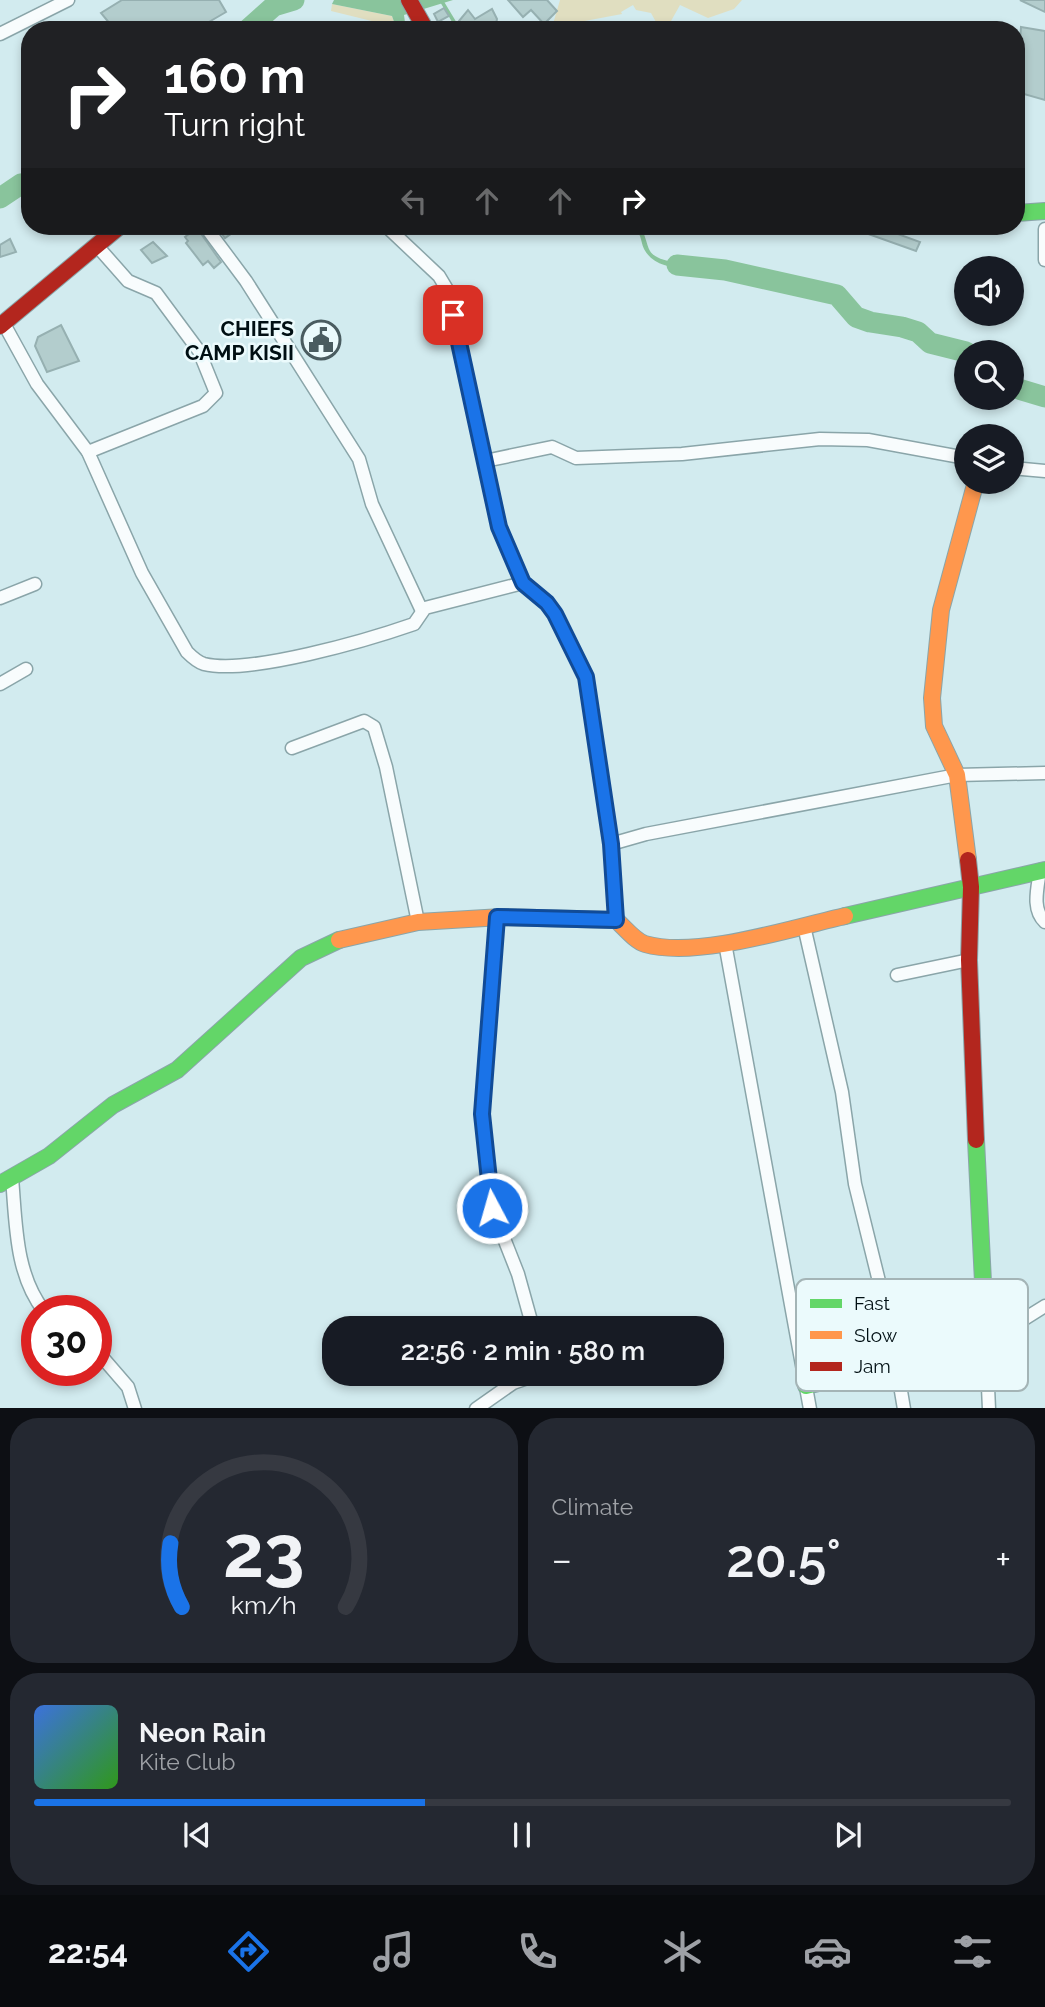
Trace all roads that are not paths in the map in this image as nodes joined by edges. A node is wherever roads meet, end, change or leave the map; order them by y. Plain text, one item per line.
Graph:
1 (68, 0) edge
2 (409, 0) edge
3 (26, 21) edge
4 (421, 21) edge
5 (21, 24) edge
6 (0, 34) edge
7 (1045, 211) edge
8 (1025, 212) edge
9 (1045, 229) edge
10 (111, 235) edge
11 (212, 235) edge
12 (396, 235) edge
13 (98, 247) junction
14 (1045, 260) edge
15 (2, 325) edge
16 (88, 453) junction
17 (954, 456) edge
18 (485, 461) junction
19 (1024, 469) edge
20 (1045, 471) edge
21 (972, 494) edge
22 (523, 583) junction
23 (35, 584) dead end
24 (0, 598) edge
25 (422, 611) junction
26 (26, 669) dead end
27 (0, 684) edge
28 (292, 748) dead end
29 (1045, 773) edge
30 (957, 775) junction
31 (611, 844) junction
32 (1042, 870) edge
33 (971, 887) junction
34 (497, 917) junction
35 (616, 920) junction
36 (418, 922) junction
37 (1045, 922) edge
38 (804, 926) junction
39 (725, 943) junction
40 (969, 960) junction
41 (897, 975) dead end
42 (6, 1181) edge
43 (878, 1279) edge
44 (983, 1279) edge
45 (33, 1295) edge
46 (1045, 1306) edge
47 (530, 1316) edge
48 (1028, 1317) edge
49 (796, 1331) edge
50 (112, 1368) edge
51 (509, 1386) edge
52 (135, 1408) edge
53 (477, 1408) edge

1 - 3 street
2 - 4 main road
5 - 6 street
7 - 8 main road
9 - 14 street
10 - 13 main road
11 - 25 street
12 - 18 street
13 - 15 main road
13 - 16 street
15 - 16 street
16 - 25 street
17 - 18 street
18 - 22 street
19 - 20 street
21 - 30 main road
22 - 25 street
22 - 31 street
23 - 24 street
26 - 27 street
28 - 36 street
29 - 30 street
30 - 31 street
30 - 33 main road
31 - 35 street
32 - 33 main road
32 - 37 street
33 - 38 main road
33 - 40 main road
34 - 35 main road
34 - 36 main road
34 - 47 street
35 - 39 main road
36 - 42 main road
38 - 39 main road
38 - 43 street
39 - 49 street
40 - 41 street
40 - 44 main road
42 - 45 street
46 - 48 street
50 - 52 street
51 - 53 street

